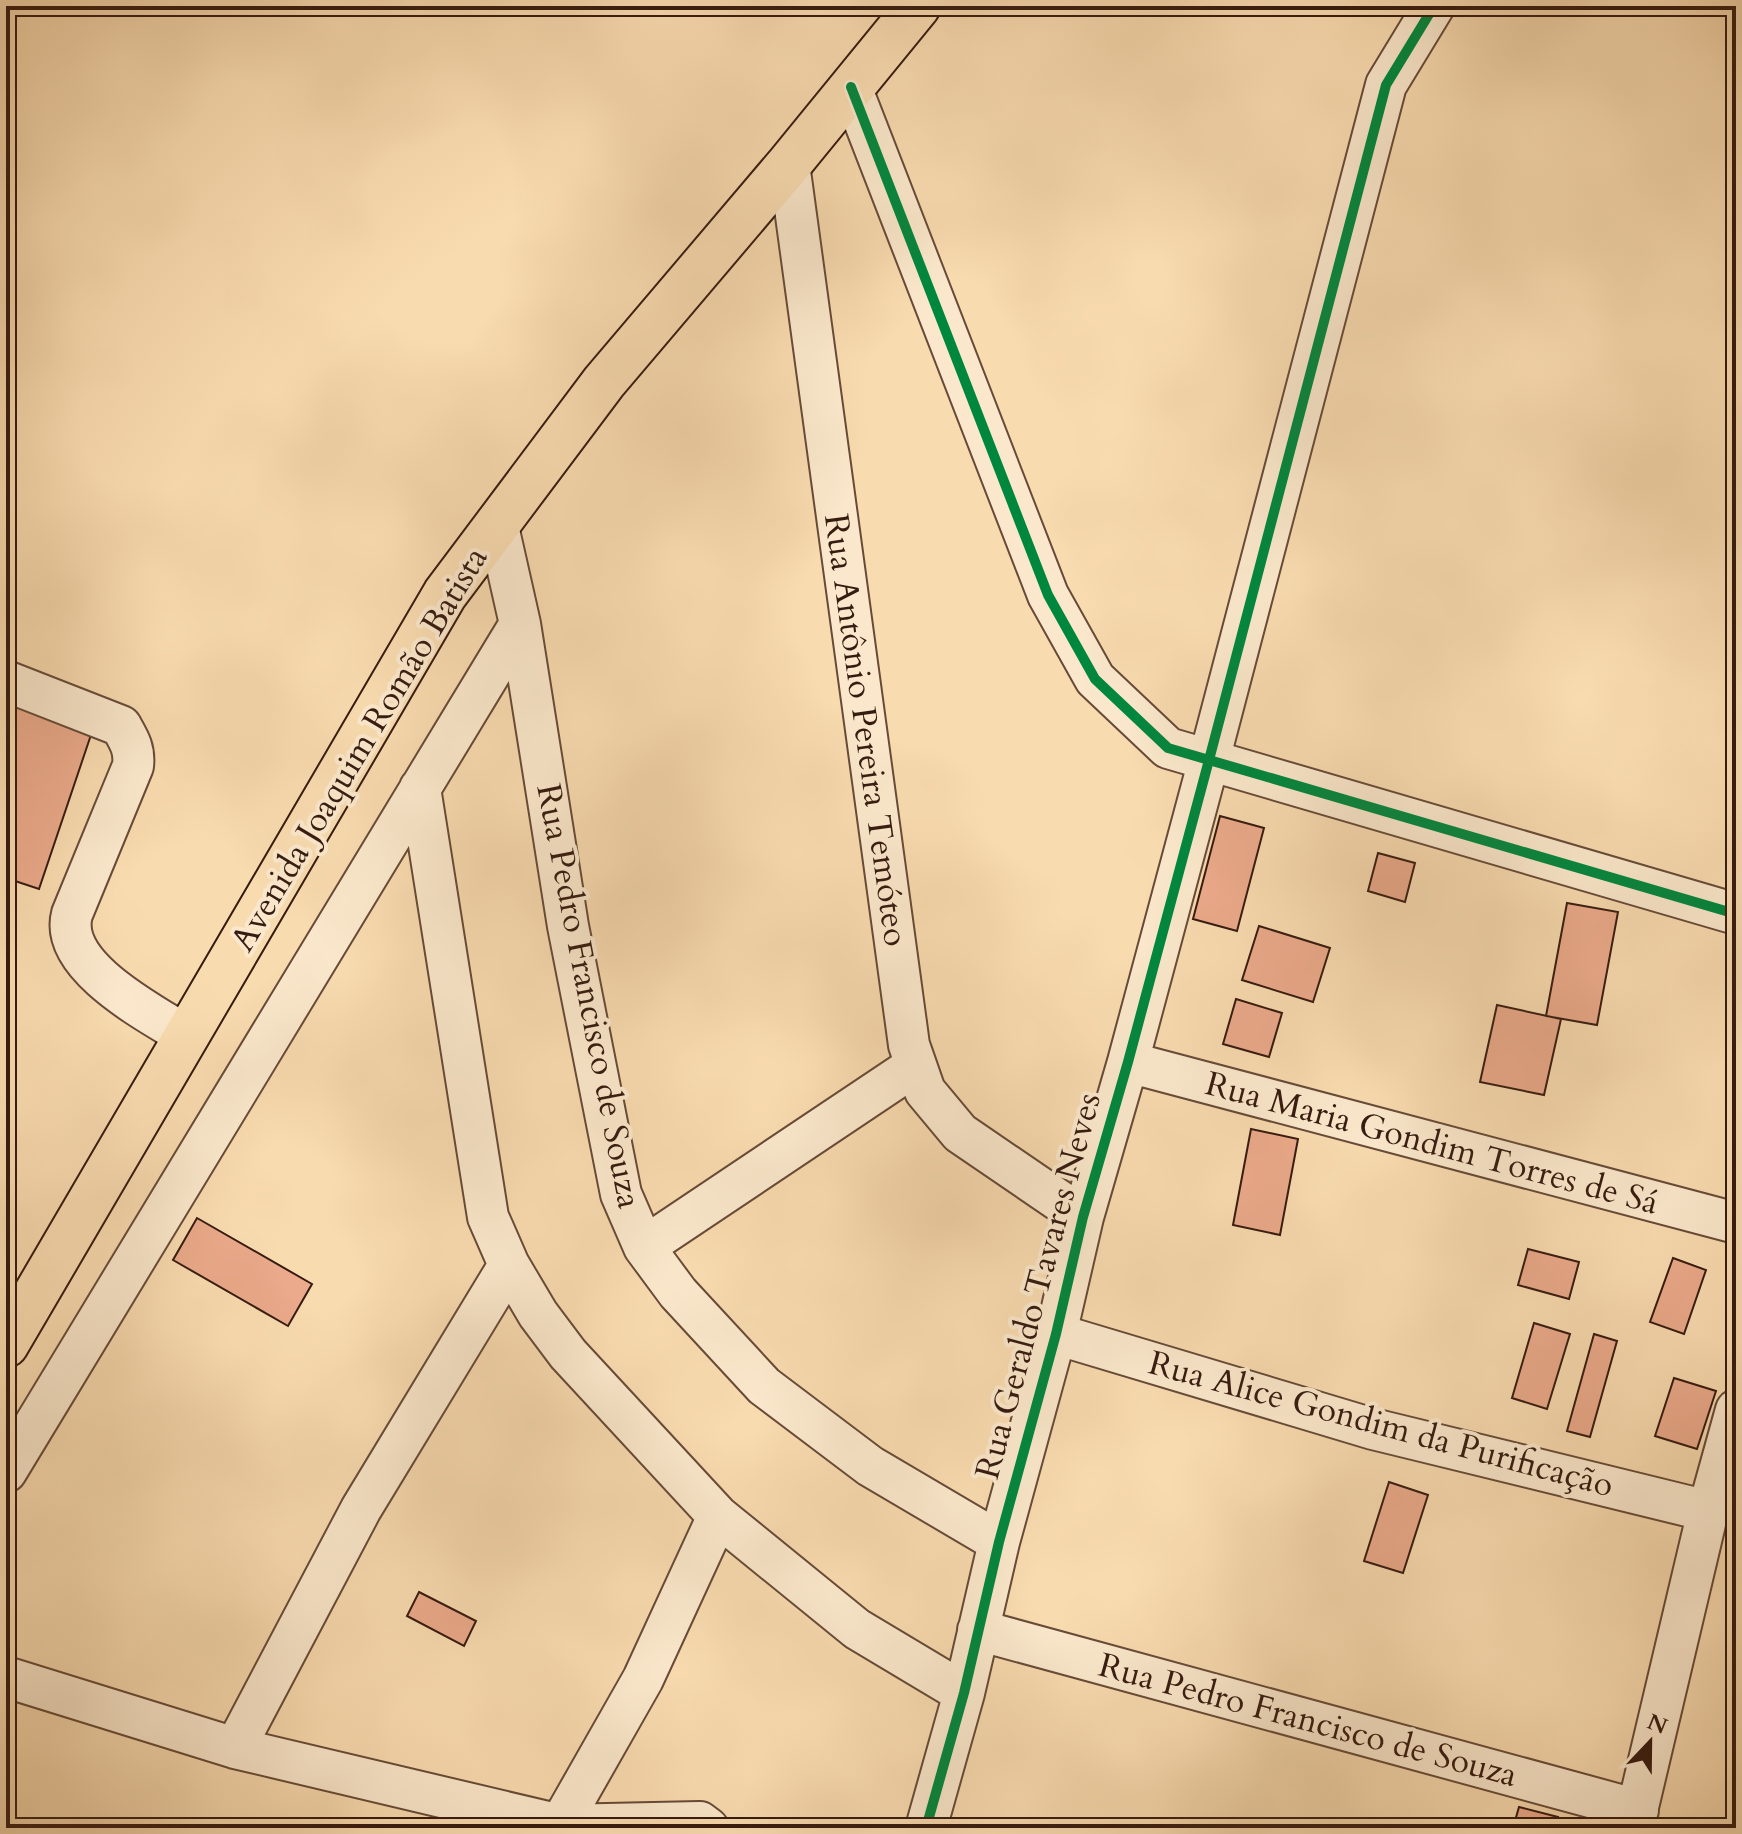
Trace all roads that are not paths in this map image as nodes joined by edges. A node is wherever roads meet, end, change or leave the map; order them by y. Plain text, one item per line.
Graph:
1 (918, 6) edge
2 (1434, 6) edge
3 (851, 87) junction
4 (789, 164) junction
5 (497, 522) junction
6 (520, 624) junction
7 (6, 681) edge
8 (1209, 760) junction
9 (420, 788) junction
10 (1736, 914) edge
11 (187, 1036) junction
12 (1128, 1062) junction
13 (916, 1065) junction
14 (1083, 1217) junction
15 (1736, 1223) edge
16 (644, 1247) junction
17 (509, 1265) junction
18 (1056, 1334) junction
19 (6, 1345) edge
20 (1736, 1410) edge
21 (6, 1472) edge
22 (1708, 1511) junction
23 (718, 1516) junction
24 (999, 1542) junction
25 (978, 1630) junction
26 (6, 1677) edge
27 (964, 1693) junction
28 (235, 1748) junction
29 (1636, 1819) edge
30 (560, 1825) junction
31 (708, 1828) edge
32 (926, 1828) edge

1 - 3 highway, Avenida Joaquim Romão Batista
2 - 8 street, Rua Geraldo Tavares Neves
3 - 4 highway, Avenida Joaquim Romão Batista
3 - 8 street
4 - 5 highway, Avenida Joaquim Romão Batista
4 - 13 street, Rua Antônio Pereira Temóteo
5 - 6 street, Rua Pedro Francisco de Souza
5 - 11 highway, Avenida Joaquim Romão Batista
6 - 9 street
6 - 16 street, Rua Pedro Francisco de Souza
7 - 11 street
8 - 10 street
8 - 12 street, Rua Geraldo Tavares Neves
9 - 17 street
9 - 21 street
11 - 19 highway, Avenida Joaquim Romão Batista
12 - 14 street, Rua Geraldo Tavares Neves
12 - 15 street, Rua Maria Gondim Torres de Sá
13 - 14 street, Rua Antônio Pereira Temóteo
13 - 16 street
14 - 18 street, Rua Geraldo Tavares Neves
16 - 24 street, Rua Pedro Francisco de Souza
17 - 23 street
17 - 28 street
18 - 22 street, Rua Alice Gondim da Purificação
18 - 24 street, Rua Geraldo Tavares Neves
20 - 22 street
22 - 29 street
23 - 27 street
23 - 30 street
24 - 25 street, Rua Geraldo Tavares Neves
25 - 27 street, Rua Geraldo Tavares Neves
25 - 29 street, Rua Pedro Francisco de Souza
26 - 28 street
27 - 32 street, Rua Geraldo Tavares Neves
28 - 30 street
30 - 31 street

